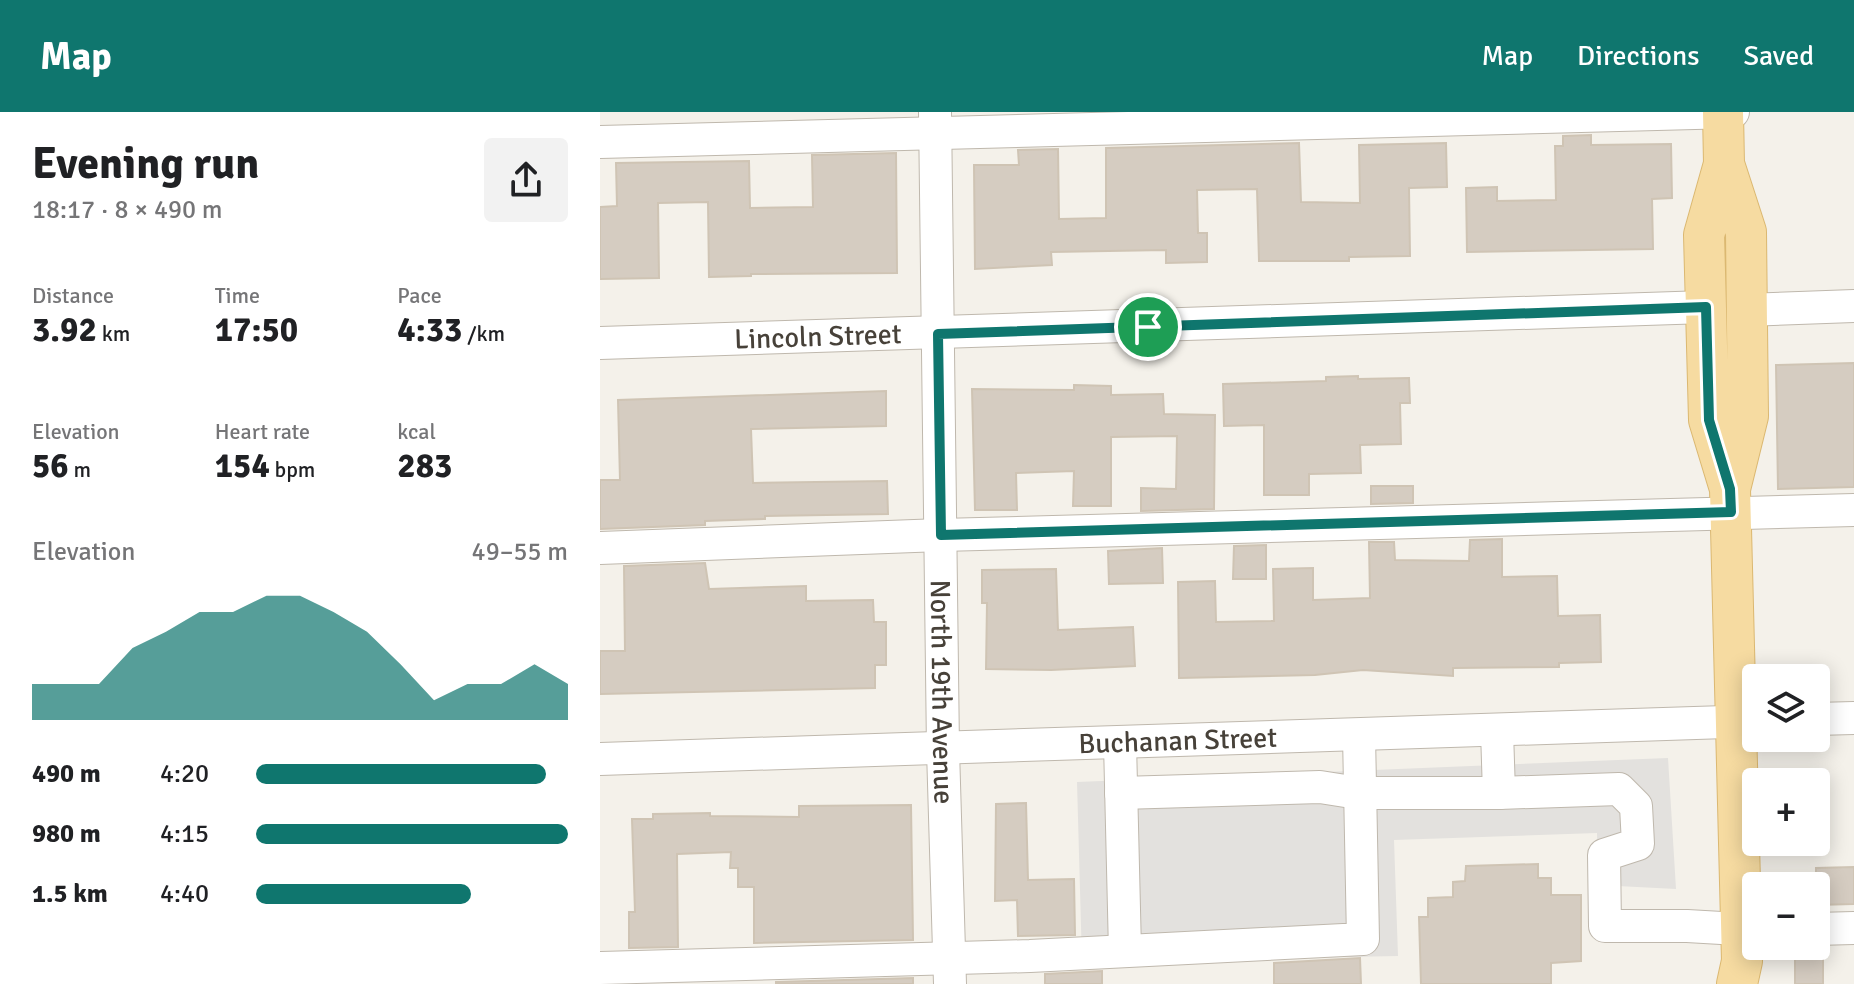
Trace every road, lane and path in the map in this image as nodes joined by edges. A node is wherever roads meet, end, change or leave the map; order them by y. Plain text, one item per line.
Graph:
1 (1723, 112) edge
2 (1733, 112) edge
3 (935, 122) edge
4 (600, 142) edge
5 (1724, 164) junction
6 (1854, 306) edge
7 (1706, 307) junction
8 (1746, 310) junction
9 (938, 334) junction
10 (600, 343) edge
11 (1731, 501) junction
12 (1854, 510) edge
13 (941, 535) junction
14 (600, 548) edge
15 (1742, 664) edge
16 (1854, 718) edge
17 (1830, 719) edge
18 (1742, 722) edge
19 (1497, 731) junction
20 (1359, 735) junction
21 (1120, 743) junction
22 (943, 750) junction
23 (1746, 752) edge
24 (600, 759) edge
25 (1121, 793) junction
26 (1358, 793) junction
27 (1499, 793) junction
28 (1745, 872) edge
29 (1854, 928) edge
30 (1830, 929) edge
31 (1125, 951) junction
32 (1742, 957) edge
33 (600, 968) edge
34 (949, 971) edge

1 - 2 street
1 - 3 street
1 - 5 main road
3 - 4 street
3 - 9 street, North 19th Avenue
5 - 7 main road
5 - 8 main road
6 - 8 street
7 - 9 street, Lincoln Street
7 - 11 main road
8 - 11 main road
9 - 10 street, Lincoln Street
9 - 13 street, North 19th Avenue
11 - 12 street
11 - 13 street
11 - 15 main road
13 - 14 street
13 - 22 street, North 19th Avenue
16 - 17 street
18 - 19 street, Buchanan Street
19 - 20 street, Buchanan Street
19 - 27 street
20 - 21 street, Buchanan Street
20 - 26 street
21 - 22 street, Buchanan Street
21 - 25 street
22 - 24 street, Buchanan Street
22 - 34 street, North 19th Avenue
23 - 28 main road
25 - 26 street
25 - 31 street
26 - 27 street
26 - 31 street
27 - 32 street
29 - 30 street
31 - 34 street
33 - 34 street

